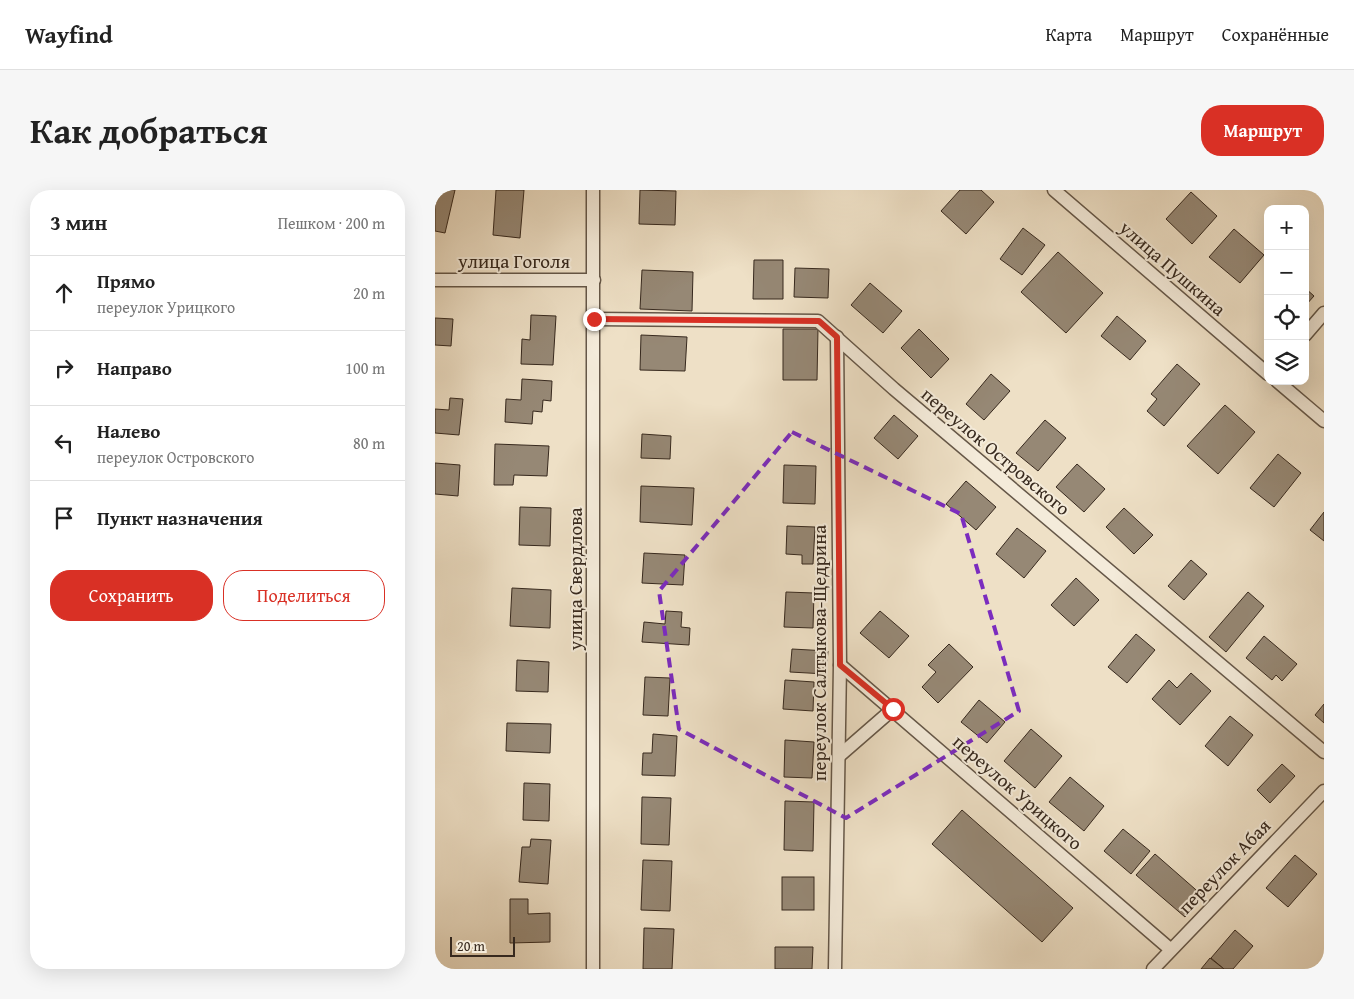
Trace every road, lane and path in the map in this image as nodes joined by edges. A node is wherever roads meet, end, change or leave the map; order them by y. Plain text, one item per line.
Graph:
1 (593, 190) edge
2 (1054, 190) edge
3 (435, 280) edge
4 (594, 280) junction
5 (1324, 313) edge
6 (594, 319) junction
7 (1309, 330) edge
8 (837, 337) junction
9 (1264, 371) edge
10 (1282, 385) edge
11 (1324, 421) edge
12 (840, 665) junction
13 (893, 709) junction
14 (1324, 752) edge
15 (839, 756) junction
16 (1324, 791) edge
17 (1170, 949) junction
18 (593, 969) edge
19 (835, 969) edge
20 (1153, 969) edge

1 - 4 lane, улица Свердлова
2 - 9 lane, улица Пушкина
3 - 4 lane, улица Гоголя
4 - 6 lane, улица Свердлова
5 - 7 lane
6 - 8 lane, переулок Островского
6 - 18 lane, улица Свердлова
8 - 12 lane, переулок Салтыкова-Щедрина
8 - 14 lane, переулок Островского
10 - 11 lane
12 - 13 lane, переулок Урицкого
12 - 15 lane, переулок Салтыкова-Щедрина
13 - 15 lane
13 - 17 lane, переулок Урицкого
15 - 19 lane, переулок Салтыкова-Щедрина
16 - 17 lane, переулок Абая
17 - 20 lane, переулок Абая

